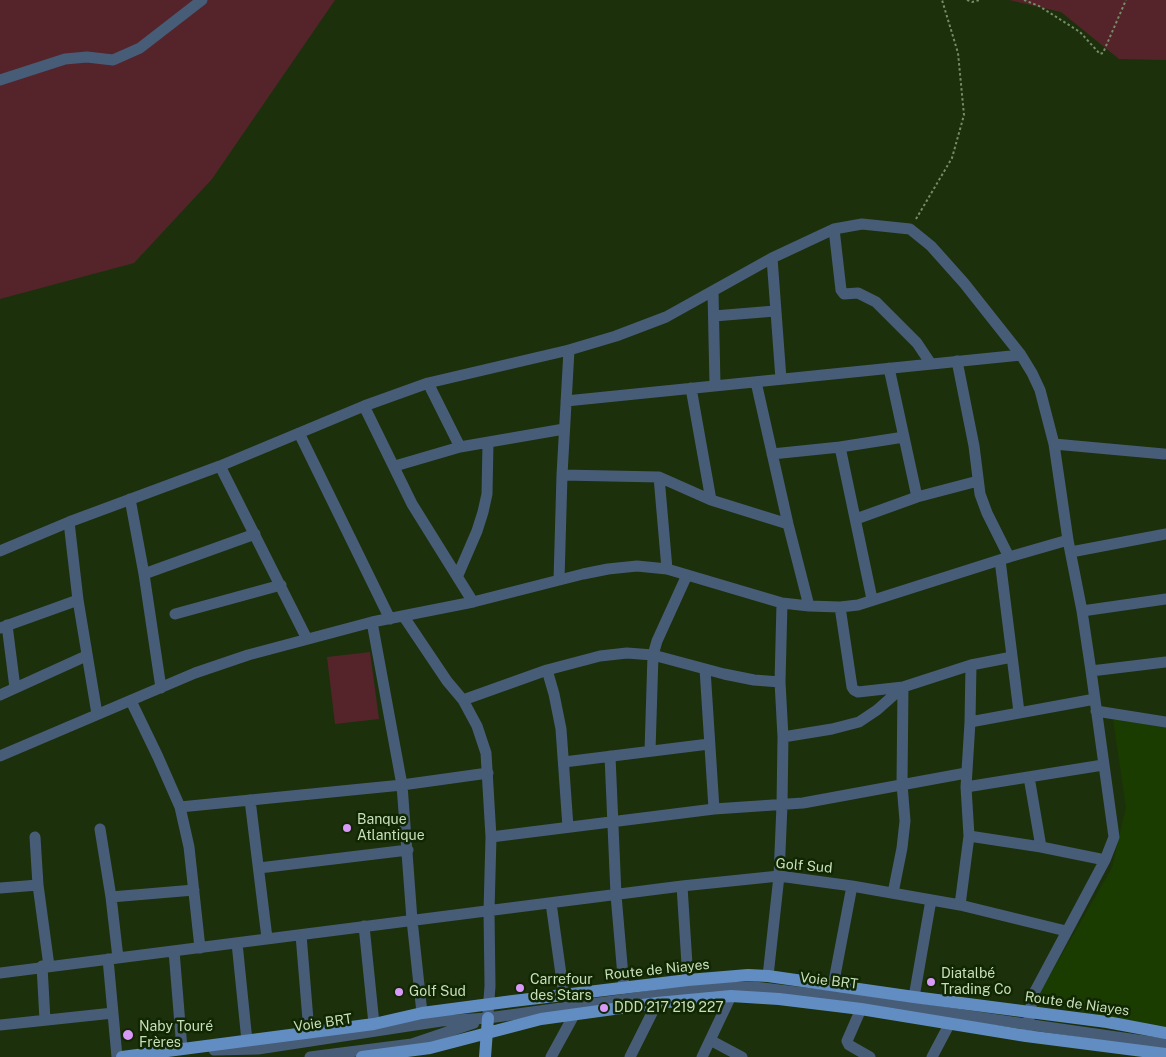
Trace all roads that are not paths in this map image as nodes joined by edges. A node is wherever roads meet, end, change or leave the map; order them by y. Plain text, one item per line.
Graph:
1 (202, 0) edge
2 (0, 80) edge
3 (834, 229) junction
4 (772, 258) junction
5 (713, 292) junction
6 (775, 311) junction
7 (714, 316) junction
8 (569, 350) junction
9 (1020, 355) junction
10 (957, 361) junction
11 (930, 364) junction
12 (890, 368) junction
13 (781, 378) junction
14 (756, 382) junction
15 (428, 383) junction
16 (715, 385) junction
17 (691, 388) junction
18 (566, 401) junction
19 (364, 406) junction
20 (564, 429) junction
21 (299, 432) junction
22 (904, 437) junction
23 (488, 443) junction
24 (1054, 444) junction
25 (460, 447) junction
26 (840, 447) junction
27 (772, 454) junction
28 (1164, 454) dead end
29 (220, 466) junction
30 (395, 466) junction
31 (562, 475) junction
32 (659, 477) junction
33 (978, 481) junction
34 (917, 497) junction
35 (130, 499) junction
36 (711, 500) junction
37 (856, 519) junction
38 (69, 522) junction
39 (788, 524) junction
40 (255, 534) junction
41 (1166, 534) edge
42 (1070, 546) junction
43 (0, 551) edge
44 (1005, 558) junction
45 (667, 569) junction
46 (144, 574) junction
47 (458, 575) junction
48 (687, 575) junction
49 (559, 580) junction
50 (280, 585) junction
51 (1166, 599) edge
52 (78, 600) junction
53 (872, 600) junction
54 (473, 602) junction
55 (782, 603) junction
56 (809, 606) junction
57 (840, 607) junction
58 (1082, 611) junction
59 (175, 614) dead end
60 (404, 617) junction
61 (390, 619) junction
62 (372, 622) junction
63 (3, 626) edge
64 (307, 639) junction
65 (653, 655) junction
66 (86, 656) junction
67 (1012, 657) junction
68 (1166, 662) edge
69 (972, 665) junction
70 (705, 669) junction
71 (548, 670) junction
72 (1091, 671) junction
73 (780, 682) junction
74 (15, 688) junction
75 (161, 688) junction
76 (903, 688) junction
77 (0, 694) edge
78 (1095, 699) junction
79 (131, 700) junction
80 (463, 700) junction
81 (1096, 711) junction
82 (1019, 712) junction
83 (97, 714) junction
84 (970, 722) junction
85 (1166, 722) edge
86 (783, 738) junction
87 (709, 744) junction
88 (650, 751) junction
89 (0, 756) edge
90 (610, 756) junction
91 (564, 762) junction
92 (1103, 765) junction
93 (488, 773) junction
94 (966, 773) junction
95 (1029, 777) junction
96 (402, 784) junction
97 (902, 784) junction
98 (966, 787) junction
99 (250, 800) junction
100 (782, 805) junction
101 (180, 806) junction
102 (714, 809) junction
103 (613, 822) junction
104 (568, 827) junction
105 (100, 829) dead end
106 (969, 836) junction
107 (35, 837) dead end
108 (491, 837) junction
109 (1041, 847) junction
110 (408, 850) junction
111 (1105, 860) junction
112 (259, 868) junction
113 (778, 876) junction
114 (38, 885) junction
115 (682, 886) junction
116 (852, 886) junction
117 (0, 888) edge
118 (194, 890) junction
119 (893, 893) junction
120 (616, 895) junction
121 (111, 898) junction
122 (931, 900) junction
123 (551, 903) junction
124 (960, 906) junction
125 (489, 911) junction
126 (412, 920) junction
127 (364, 926) junction
128 (1066, 931) junction
129 (301, 935) junction
130 (267, 938) junction
131 (238, 943) junction
132 (200, 948) junction
133 (174, 951) junction
134 (113, 958) junction
135 (45, 966) junction
136 (0, 973) edge
137 (768, 976) junction
138 (688, 980) junction
139 (833, 986) junction
140 (624, 988) junction
141 (564, 996) junction
142 (731, 996) junction
143 (914, 997) junction
144 (657, 1003) junction
145 (489, 1004) junction
146 (861, 1009) junction
147 (113, 1013) junction
148 (422, 1013) junction
149 (574, 1015) junction
150 (488, 1018) junction
151 (45, 1020) junction
152 (950, 1023) junction
153 (374, 1024) junction
154 (1028, 1024) junction
155 (0, 1025) edge
156 (310, 1032) junction
157 (487, 1032) junction
158 (1166, 1033) edge
159 (247, 1040) junction
160 (710, 1040) junction
161 (1107, 1040) edge
162 (1166, 1044) edge
163 (182, 1049) junction
164 (1166, 1054) edge
165 (117, 1057) edge
166 (122, 1057) edge
167 (163, 1057) edge
168 (310, 1057) edge
169 (362, 1057) edge
170 (485, 1057) edge
171 (551, 1057) edge
172 (630, 1057) edge
173 (702, 1057) edge
174 (742, 1057) edge
175 (869, 1057) edge
176 (932, 1057) edge

1 - 2 street
3 - 4 street
3 - 9 street
3 - 11 street
4 - 5 street
4 - 6 street
5 - 7 street
5 - 8 street
6 - 7 street
6 - 13 street
7 - 16 street
8 - 15 street
8 - 18 street
9 - 10 street
9 - 24 street
10 - 11 street
10 - 33 street
11 - 12 street
12 - 13 street
12 - 22 street
13 - 14 street
14 - 16 street
14 - 27 street
15 - 19 street
15 - 25 street
16 - 17 street
17 - 18 street
17 - 36 street
18 - 20 street
19 - 21 street
19 - 30 street
20 - 23 street
20 - 31 street
21 - 29 street
21 - 61 street
22 - 26 street
22 - 34 street
23 - 25 street
23 - 47 street
24 - 28 street
24 - 42 street
25 - 30 street
26 - 27 street
26 - 37 street
27 - 39 street
29 - 35 street
29 - 40 street
30 - 47 street
31 - 32 street
31 - 49 street
32 - 36 street
32 - 45 street
33 - 34 street
33 - 44 street
34 - 37 street
35 - 38 street
35 - 46 street
36 - 39 street
37 - 53 street
38 - 43 street
38 - 52 street
39 - 56 street
40 - 46 street
40 - 50 street
41 - 42 street
42 - 44 street
42 - 58 street
44 - 53 street
44 - 67 street
45 - 48 street
45 - 49 street
46 - 75 street
47 - 54 street
48 - 55 street
48 - 65 street
49 - 54 street
50 - 59 street
50 - 64 street
51 - 58 street
52 - 63 street
52 - 66 street
53 - 57 street
54 - 60 street
55 - 56 street
55 - 73 street
56 - 57 street
57 - 76 street
58 - 72 street
60 - 61 street
60 - 80 street
61 - 62 street
62 - 64 street
62 - 96 street
63 - 74 street
64 - 75 street
65 - 70 street
65 - 71 street
65 - 88 street
66 - 74 street
66 - 83 street
67 - 69 street
67 - 82 street
68 - 72 street
69 - 76 street
69 - 84 street
70 - 73 street
70 - 87 street
71 - 80 street
71 - 91 street
72 - 78 street
73 - 86 street
74 - 77 street
75 - 79 street
76 - 86 street
76 - 97 street
78 - 81 street
78 - 82 street
79 - 83 street
79 - 101 street
80 - 93 street
81 - 85 street
81 - 92 street
82 - 84 street
83 - 89 street
84 - 94 street
86 - 100 street
87 - 88 street
87 - 102 street
88 - 90 street
90 - 91 street
90 - 103 street
91 - 104 street
92 - 95 street
92 - 111 street
93 - 96 street
93 - 108 street
94 - 97 street
94 - 98 street
95 - 98 street
95 - 109 street
96 - 99 street
96 - 110 street
97 - 100 street
97 - 119 street
98 - 106 street
99 - 101 street
99 - 112 street
100 - 102 street
100 - 113 street
101 - 118 street
102 - 103 street
103 - 104 street
103 - 120 street
104 - 108 street
105 - 121 street
106 - 109 street
106 - 124 street
107 - 114 street
108 - 125 street
109 - 111 street
110 - 112 street
110 - 126 street
111 - 128 street
112 - 130 street
113 - 115 street, Golf Sud
113 - 116 street, Golf Sud
113 - 137 street
114 - 117 street
114 - 135 street
115 - 120 street, Golf Sud
115 - 138 street
116 - 119 street, Golf Sud
116 - 139 street
118 - 121 street
118 - 132 street
119 - 122 street, Golf Sud
120 - 123 street, Golf Sud
120 - 140 street
121 - 134 street
122 - 124 street, Golf Sud
122 - 143 street
123 - 125 street, Golf Sud
123 - 141 street
124 - 128 street, Golf Sud
125 - 126 street, Golf Sud
125 - 145 street
126 - 127 street, Golf Sud
126 - 148 street
127 - 129 street, Golf Sud
127 - 153 street
128 - 154 street
129 - 130 street, Golf Sud
129 - 156 street
130 - 131 street, Golf Sud
131 - 132 street, Golf Sud
131 - 159 street
132 - 133 street, Golf Sud
133 - 134 street, Golf Sud
133 - 163 street
134 - 135 street, Golf Sud
134 - 147 street
135 - 136 street, Golf Sud
135 - 151 street
137 - 138 main road, Route de Niayes
137 - 139 main road, Route de Niayes
138 - 140 main road, Route de Niayes
139 - 143 main road, Route de Niayes
140 - 141 main road, Route de Niayes
141 - 145 main road, Route de Niayes
142 - 144 main road, Route de Niayes
142 - 146 main road, Route de Niayes
142 - 160 street
143 - 154 main road, Route de Niayes
144 - 149 main road, Route de Niayes
144 - 172 street
145 - 148 main road, Route de Niayes
145 - 150 street
146 - 152 main road, Route de Niayes
146 - 175 street
147 - 151 street
147 - 165 street
148 - 153 main road, Route de Niayes
149 - 157 main road, Route de Niayes
149 - 171 street
150 - 154 street, Voie BRT
150 - 157 main road
150 - 167 street, Voie BRT
150 - 168 street, Voie BRT
151 - 155 street
152 - 154 main road, Route de Niayes
152 - 176 street
153 - 156 main road, Route de Niayes
154 - 161 main road, Route de Niayes
154 - 161 main road, Route de Niayes
156 - 159 main road, Route de Niayes
157 - 169 main road, Route de Niayes
157 - 170 main road
158 - 161 main road, Route de Niayes
159 - 163 main road, Route de Niayes
160 - 173 street
160 - 174 street
161 - 162 street
161 - 164 main road, Route de Niayes
163 - 166 main road, Route de Niayes

